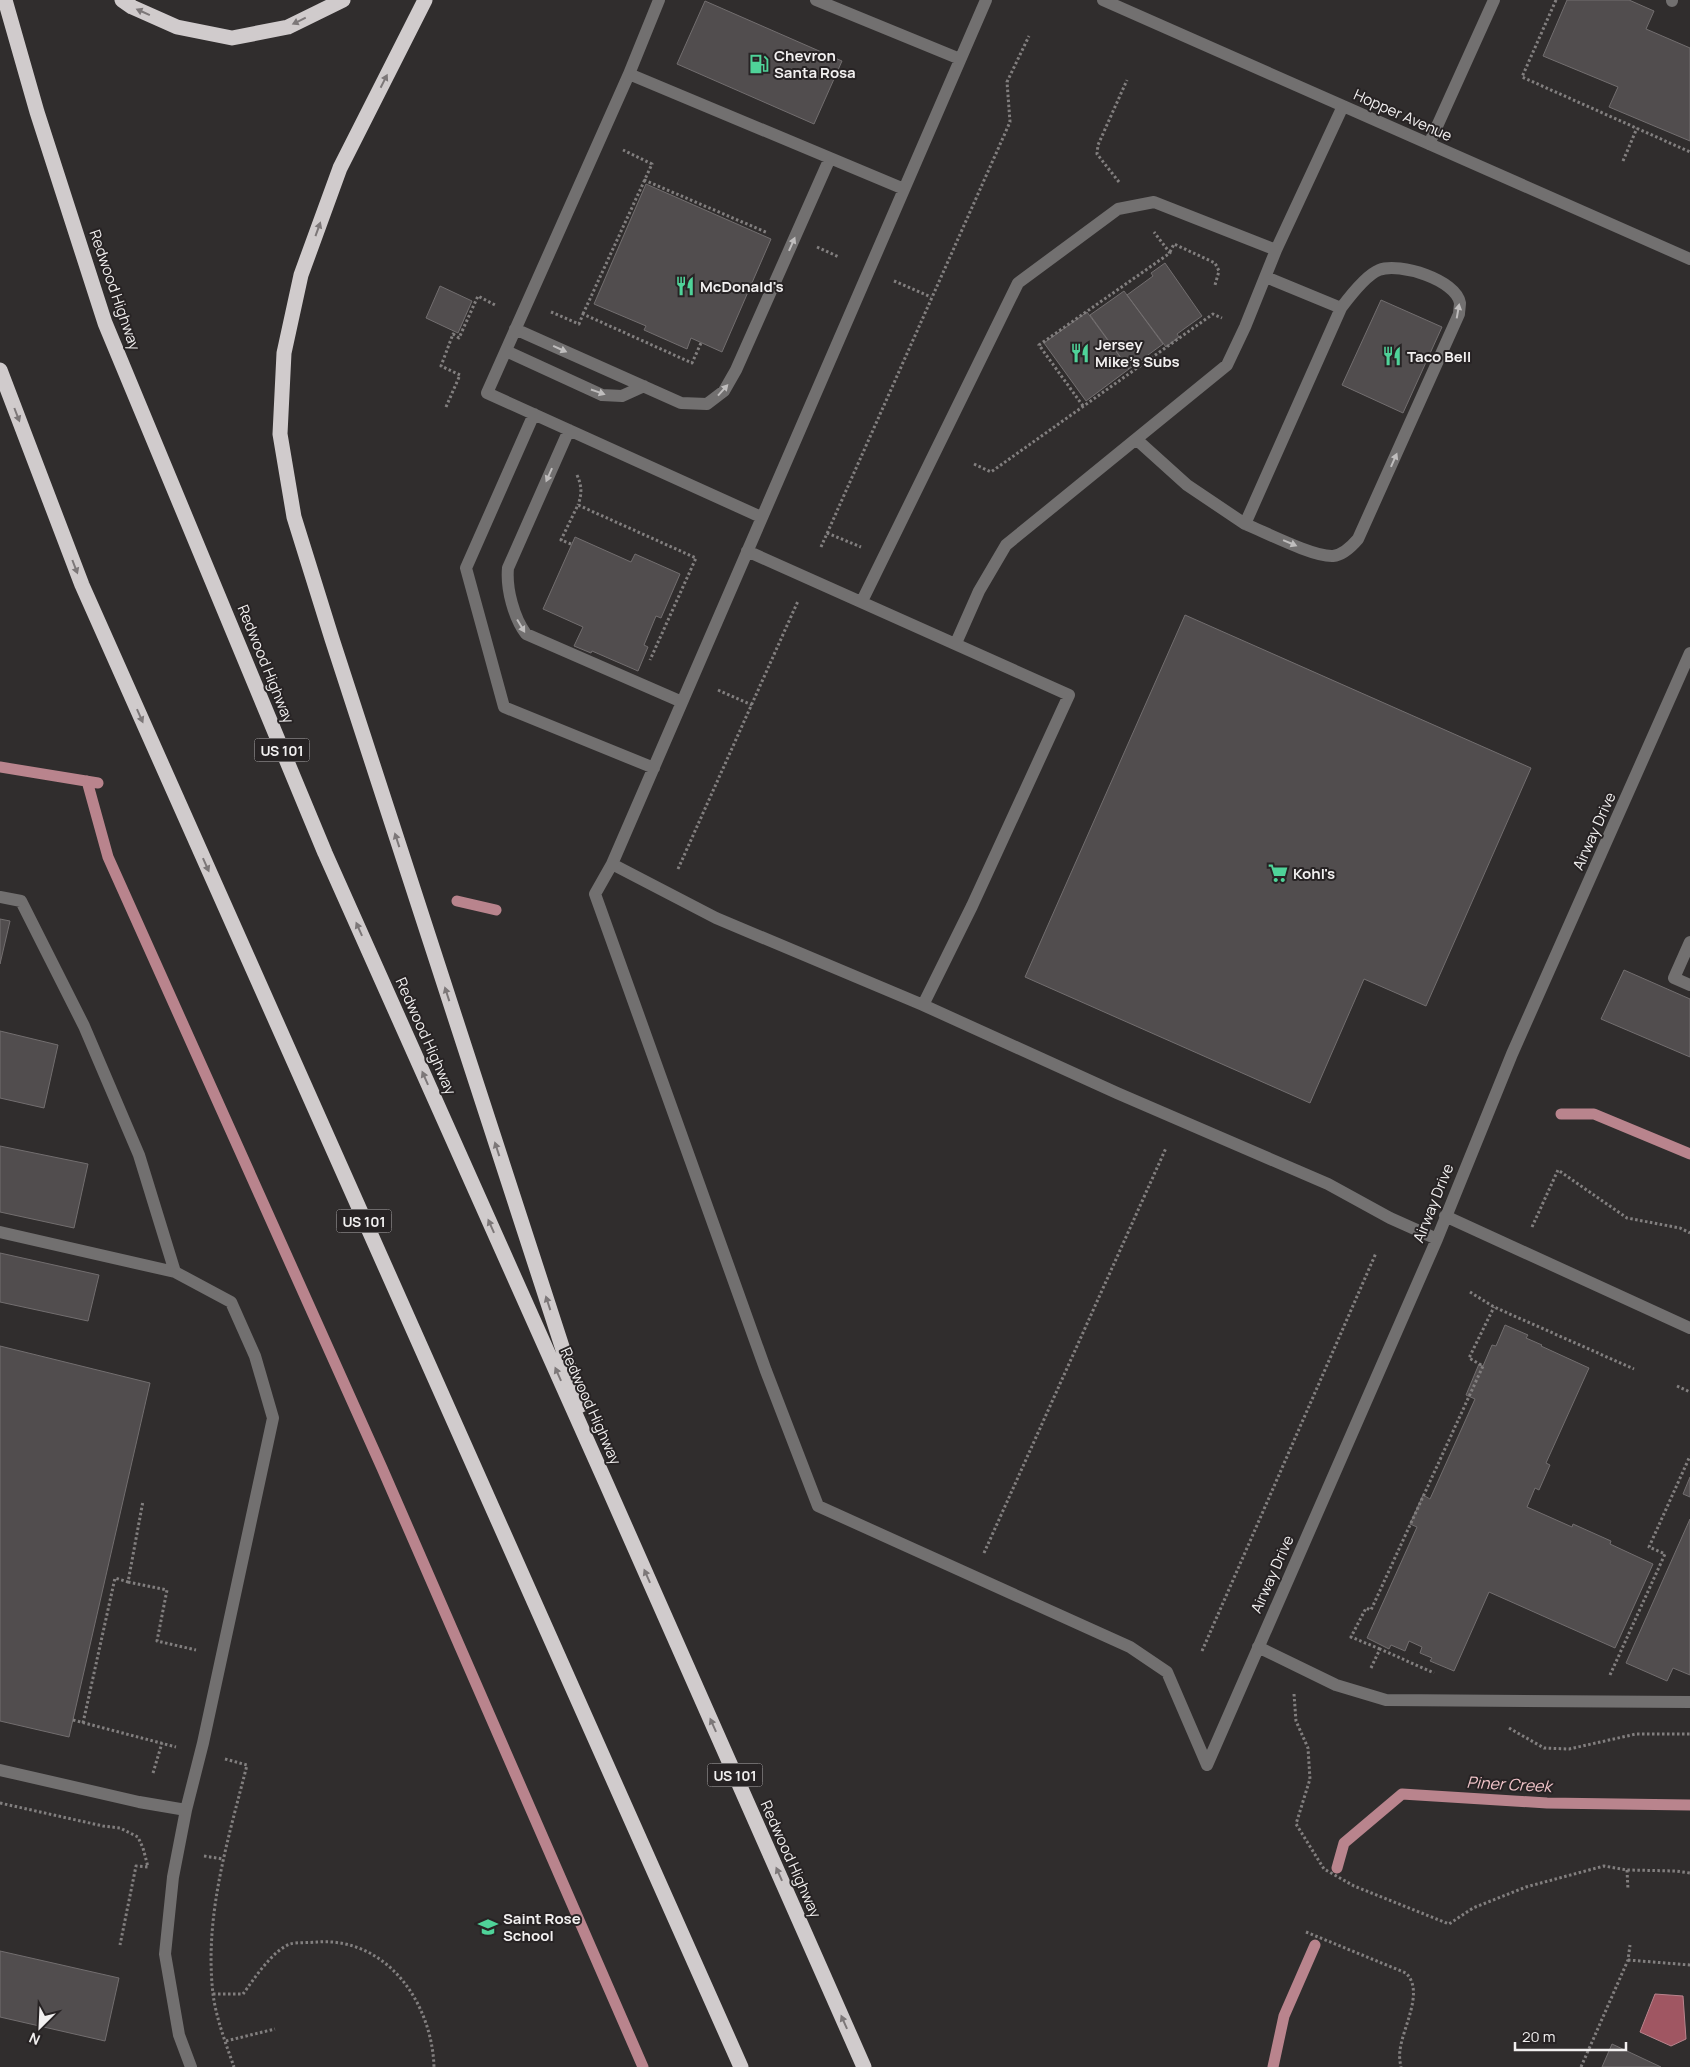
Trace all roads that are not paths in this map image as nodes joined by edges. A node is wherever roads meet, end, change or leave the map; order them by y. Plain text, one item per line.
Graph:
1 (5, 0) edge
2 (122, 0) edge
3 (342, 0) edge
4 (426, 0) edge
5 (659, 0) edge
6 (816, 0) edge
7 (986, 0) edge
8 (1103, 0) edge
9 (1494, 0) edge
10 (960, 60) junction
11 (628, 74) junction
12 (1343, 106) junction
13 (1430, 144) junction
14 (830, 158) junction
15 (904, 189) junction
16 (1276, 250) junction
17 (1690, 259) edge
18 (1266, 277) junction
19 (1341, 308) junction
20 (515, 329) junction
21 (506, 351) junction
22 (0, 370) edge
23 (644, 386) junction
24 (534, 414) junction
25 (569, 430) junction
26 (1136, 439) junction
27 (761, 517) junction
28 (1245, 524) junction
29 (747, 551) junction
30 (862, 601) junction
31 (956, 643) junction
32 (1690, 653) edge
33 (682, 702) junction
34 (654, 768) junction
35 (612, 864) junction
36 (0, 897) edge
37 (1690, 942) edge
38 (1690, 985) edge
39 (923, 1005) junction
40 (1446, 1216) junction
41 (0, 1232) edge
42 (1436, 1239) junction
43 (175, 1272) junction
44 (1690, 1328) edge
45 (606, 1483) junction
46 (1258, 1648) junction
47 (1690, 1702) edge
48 (0, 1770) edge
49 (186, 1810) junction
50 (191, 2067) edge
51 (742, 2067) edge
52 (864, 2067) edge

45 -> 1 highway, Redwood Highway / US 101
3 -> 2 highway
45 -> 4 highway
5 - 11 street
6 - 10 street
7 - 10 street
8 - 12 street, Hopper Avenue
9 - 13 street
10 - 15 street
11 - 14 street
11 - 20 street
12 - 13 street, Hopper Avenue
12 - 16 street
13 - 17 street, Hopper Avenue
14 - 15 street
23 -> 14 street
15 - 27 street
16 - 18 street
16 - 30 street
18 - 19 street
18 - 26 street
19 - 28 street
28 -> 19 street
20 - 21 street
20 -> 23 street
21 -> 23 street
21 - 24 street
22 -> 51 highway, US 101
24 - 25 street
24 - 34 street
25 - 27 street
25 -> 33 street
26 - 28 street
26 - 31 street
27 - 29 street
29 - 30 street
29 - 33 street
30 - 31 street
31 - 39 street
32 - 40 street, Airway Drive
33 - 34 street
34 - 35 street
35 - 39 street
35 - 46 street, Airway Drive
36 - 43 street
37 - 38 street
39 - 42 street
40 - 42 street, Airway Drive
40 - 44 street
41 - 43 street
42 - 46 street, Airway Drive
43 - 49 street
52 -> 45 highway, Redwood Highway / US 101
46 - 47 street
48 - 49 street
49 - 50 street

